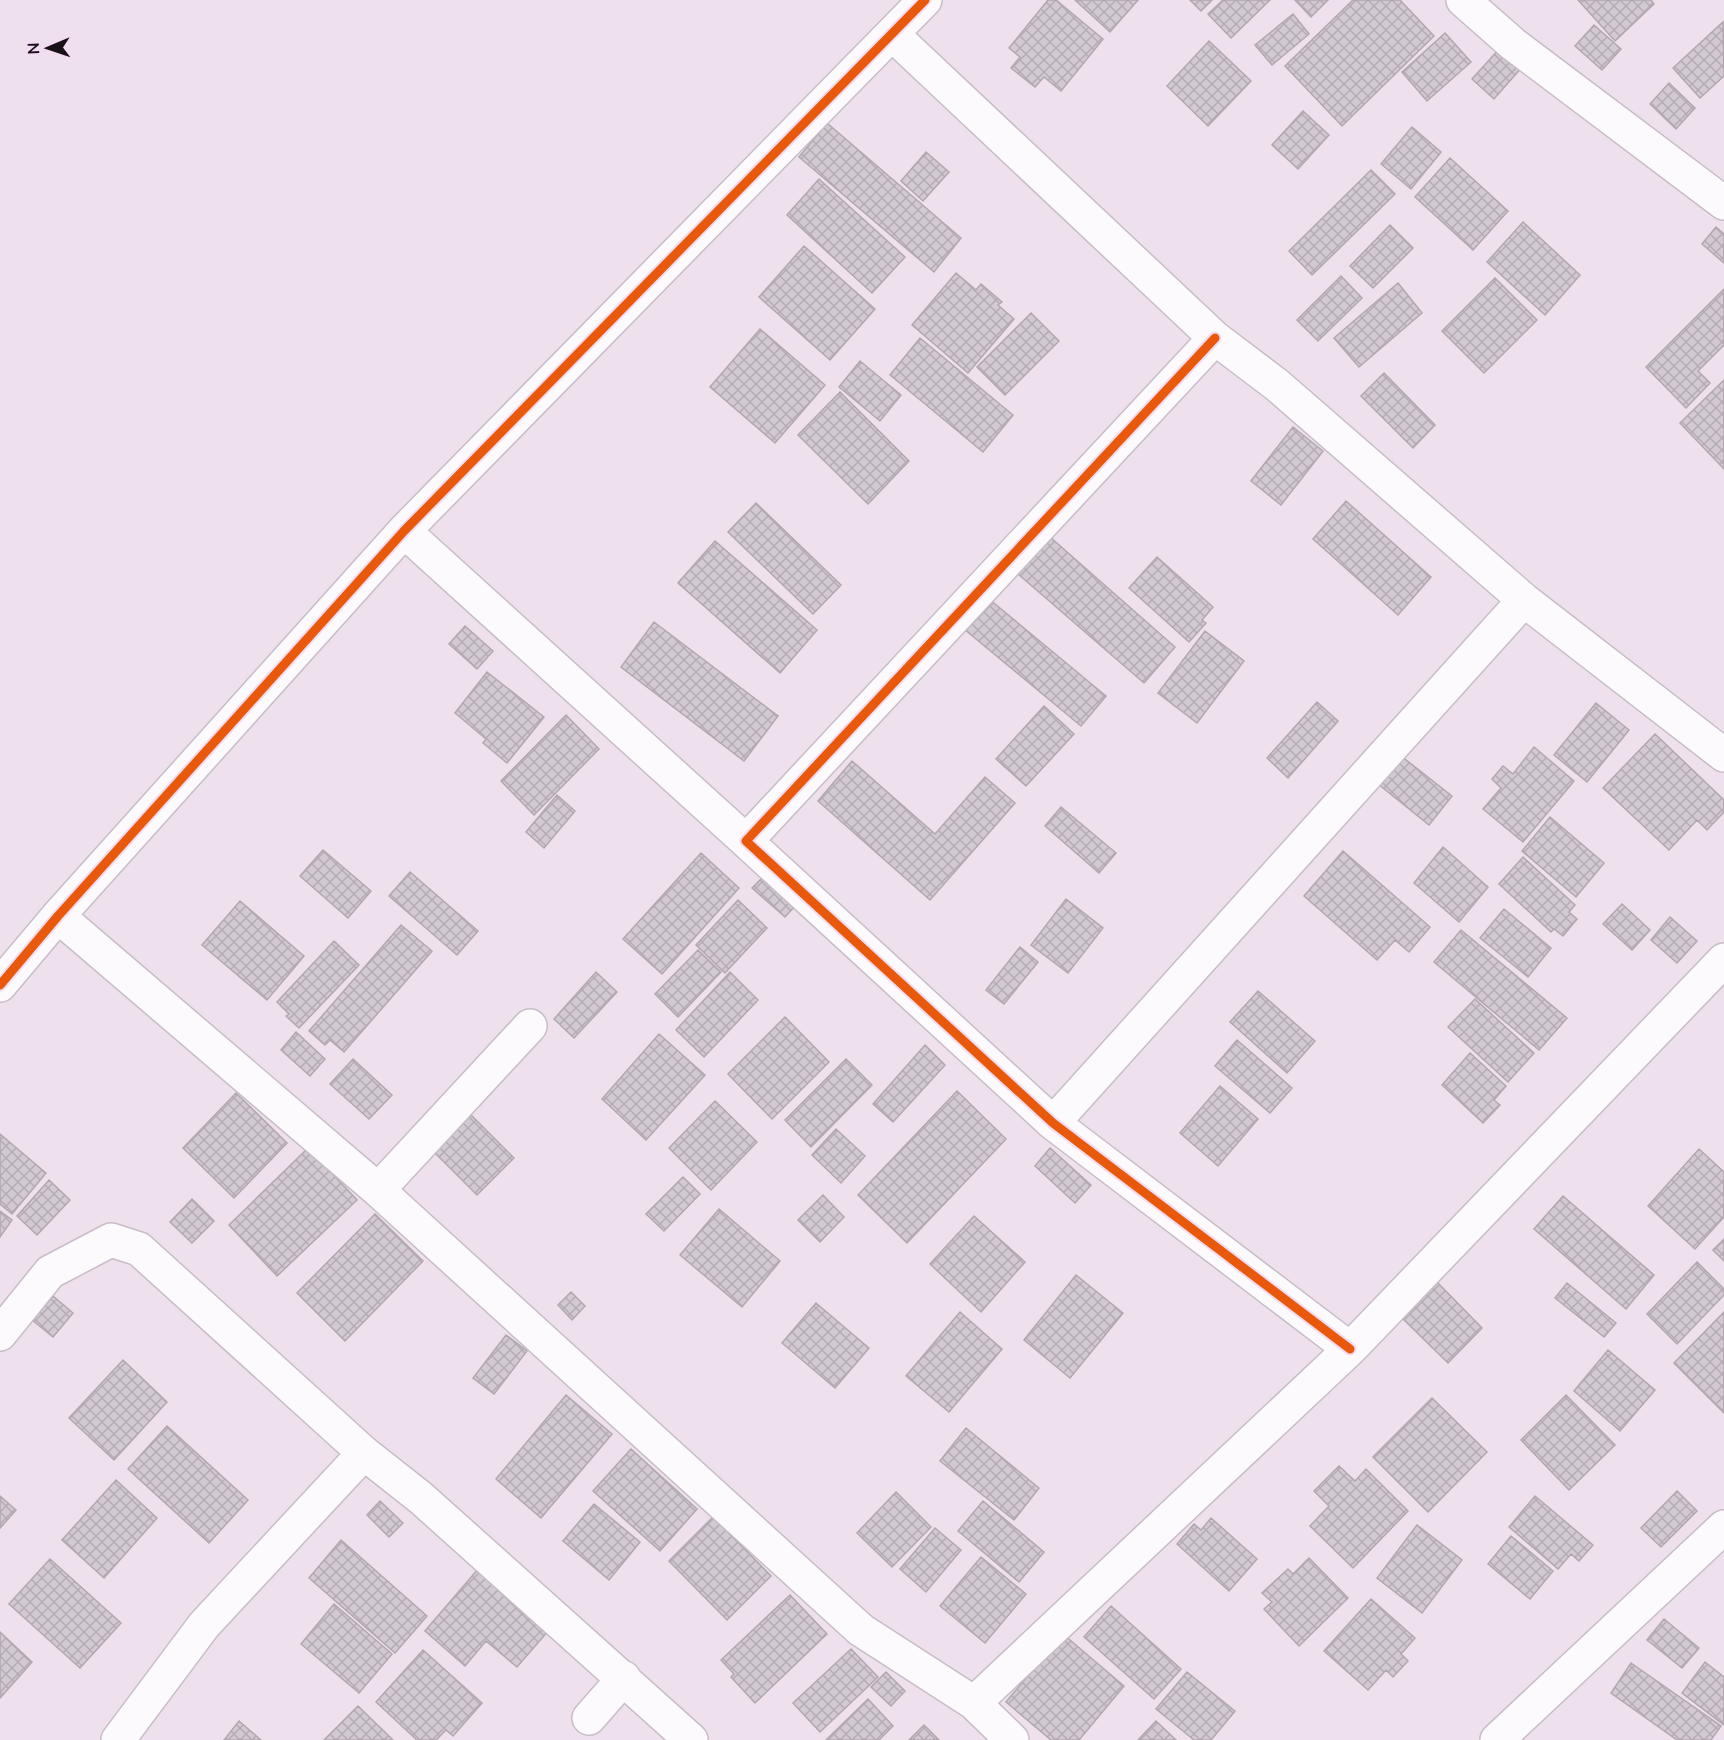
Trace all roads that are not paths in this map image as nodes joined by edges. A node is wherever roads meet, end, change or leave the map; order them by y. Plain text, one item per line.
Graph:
1 (925, 0) edge
2 (1463, 0) edge
3 (892, 34) junction
4 (1724, 202) edge
5 (1215, 338) junction
6 (404, 531) junction
7 (1524, 600) junction
8 (1724, 755) edge
9 (746, 841) junction
10 (58, 916) junction
11 (1724, 960) edge
12 (0, 985) edge
13 (530, 1026) dead end
14 (1053, 1123) junction
15 (378, 1190) junction
16 (0, 1334) edge
17 (1350, 1349) junction
18 (364, 1453) junction
19 (1724, 1527) edge
20 (624, 1678) junction
21 (974, 1703) junction
22 (589, 1718) dead end
23 (118, 1740) edge
24 (691, 1740) edge
25 (1012, 1740) edge
26 (1497, 1740) edge

1 - 3 street
2 - 4 street
3 - 5 street
3 - 6 street
5 - 7 street
5 - 9 street
6 - 9 street
6 - 10 street
7 - 8 street
7 - 14 street
9 - 14 street
10 - 12 street
10 - 15 street
11 - 17 street
13 - 15 street
14 - 17 street
15 - 21 street
16 - 18 street
17 - 21 street
18 - 20 street
18 - 23 street
19 - 26 street
20 - 22 street
20 - 24 street
21 - 25 street

